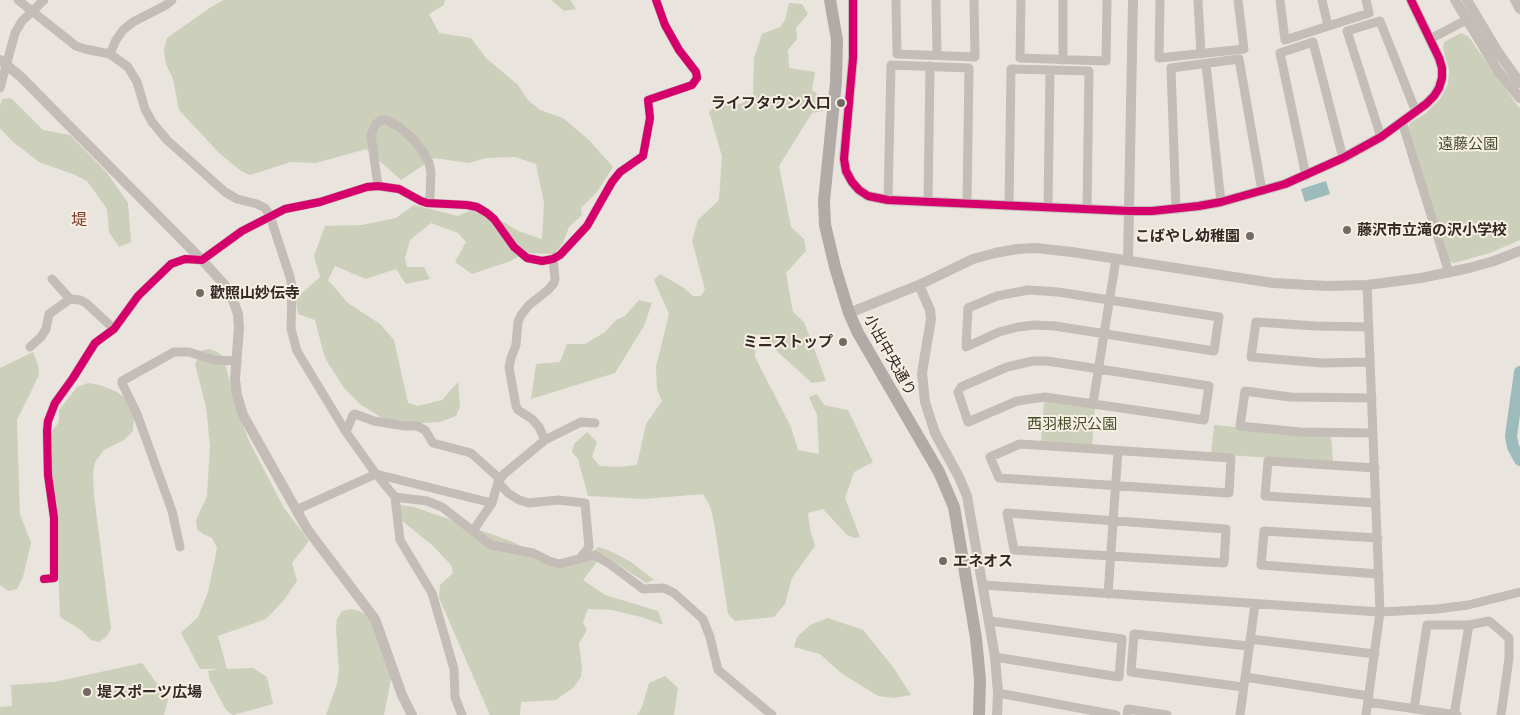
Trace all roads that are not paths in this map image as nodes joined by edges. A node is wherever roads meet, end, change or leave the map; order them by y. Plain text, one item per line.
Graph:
1 (18, 0) edge
2 (44, 0) edge
3 (172, 0) edge
4 (656, 0) edge
5 (830, 0) edge
6 (853, 0) edge
7 (896, 0) edge
8 (936, 0) edge
9 (974, 0) edge
10 (1021, 0) edge
11 (1063, 0) edge
12 (1107, 0) edge
13 (1133, 0) edge
14 (1160, 0) edge
15 (1198, 0) edge
16 (1238, 0) edge
17 (1280, 0) edge
18 (1322, 0) edge
19 (1366, 0) edge
20 (1411, 0) edge
21 (1455, 0) edge
22 (1466, 0) edge
23 (1515, 0) edge
24 (1520, 10) edge
25 (34, 12) junction
26 (1470, 17) junction
27 (1328, 26) junction
28 (1430, 39) junction
29 (110, 54) junction
30 (1201, 54) junction
31 (937, 55) junction
32 (1063, 60) junction
33 (4, 63) edge
34 (1206, 64) junction
35 (930, 66) junction
36 (1050, 70) junction
37 (1520, 83) edge
38 (0, 88) edge
39 (1520, 98) edge
40 (1416, 112) junction
41 (1402, 122) junction
42 (1381, 137) junction
43 (1344, 158) junction
44 (1306, 176) junction
45 (378, 186) junction
46 (1262, 191) junction
47 (888, 200) junction
48 (928, 202) junction
49 (1221, 202) junction
50 (427, 203) junction
51 (967, 203) junction
52 (1009, 205) junction
53 (1048, 207) junction
54 (1087, 209) junction
55 (1176, 209) junction
56 (1129, 211) junction
57 (270, 216) junction
58 (1520, 250) edge
59 (553, 259) junction
60 (1116, 259) junction
61 (202, 260) junction
62 (1128, 261) junction
63 (1449, 273) junction
64 (52, 279) dead end
65 (919, 285) junction
66 (1367, 285) junction
67 (70, 299) junction
68 (1109, 300) junction
69 (849, 312) junction
70 (1369, 327) junction
71 (114, 329) junction
72 (1104, 334) junction
73 (30, 347) dead end
74 (236, 361) junction
75 (1370, 362) junction
76 (1099, 369) junction
77 (1372, 398) junction
78 (1093, 403) junction
79 (595, 423) dead end
80 (346, 432) junction
81 (1373, 433) junction
82 (545, 440) junction
83 (1118, 451) junction
84 (1375, 468) junction
85 (376, 474) junction
86 (499, 481) junction
87 (1116, 486) junction
88 (395, 497) junction
89 (492, 503) junction
90 (1376, 503) junction
91 (296, 510) junction
92 (1113, 521) junction
93 (473, 531) junction
94 (1378, 538) junction
95 (180, 547) dead end
96 (1111, 556) junction
97 (581, 557) junction
98 (1379, 574) junction
99 (44, 579) dead end
100 (983, 585) junction
101 (1520, 592) edge
102 (1108, 594) junction
103 (1255, 604) junction
104 (1380, 612) junction
105 (990, 621) junction
106 (1469, 625) junction
107 (1250, 642) junction
108 (1375, 654) junction
109 (995, 657) junction
110 (1509, 658) junction
111 (1520, 660) edge
112 (1245, 677) junction
113 (1243, 687) junction
114 (998, 693) junction
115 (1368, 699) junction
116 (1414, 709) junction
117 (1399, 711) edge
118 (1444, 714) edge
119 (412, 715) edge
120 (462, 715) edge
121 (772, 715) edge
122 (979, 715) edge
123 (997, 715) edge
124 (1116, 715) edge
125 (1127, 715) edge
126 (1167, 715) edge
127 (1240, 715) edge
128 (1366, 715) edge
129 (1456, 715) edge
130 (1501, 715) edge

1 - 25 street
2 - 25 street
3 - 29 street
4 - 59 street
5 - 69 main road, 小出中央通り
6 - 47 street
7 - 31 street
8 - 31 street
9 - 31 street
10 - 32 street
11 - 32 street
12 - 32 street
13 - 56 street
14 - 30 street
15 - 30 street
16 - 30 street
17 - 27 street
18 - 27 street
19 - 27 street
20 - 28 street
21 - 26 street
22 - 26 street
23 - 24 street
25 - 29 street
25 - 33 street
26 - 28 street
26 - 37 street
26 - 39 street
28 - 40 street
29 - 57 street
33 - 38 street
33 - 61 street
34 - 46 street
34 - 49 street
34 - 55 street
35 - 47 street
35 - 48 street
35 - 51 street
36 - 52 street
36 - 53 street
36 - 54 street
40 - 41 street
40 - 42 street
41 - 42 street
41 - 63 street
42 - 43 street
43 - 44 street
43 - 44 street
44 - 46 street
45 - 50 street
45 - 50 street
45 - 57 street
46 - 49 street
47 - 48 street
48 - 51 street
49 - 55 street
50 - 59 street
51 - 52 street
52 - 53 street
53 - 54 street
54 - 56 street
55 - 56 street
56 - 62 street
57 - 61 street
57 - 80 street
58 - 63 street
59 - 82 street
60 - 62 street
60 - 65 street
60 - 68 street
61 - 71 street
61 - 74 street
62 - 66 street
63 - 66 street
64 - 67 street
65 - 69 street
65 - 100 street
66 - 70 street
67 - 71 street
67 - 73 street
68 - 72 street
68 - 72 street
68 - 72 street
69 - 122 main road, 小出中央通り
70 - 75 street
70 - 75 street
71 - 99 street
72 - 76 street
74 - 91 street
74 - 95 street
75 - 77 street
76 - 78 street
76 - 78 street
76 - 78 street
77 - 81 street
77 - 81 street
79 - 82 street
80 - 85 street
80 - 86 street
81 - 84 street
82 - 86 street
83 - 87 street
83 - 87 street
83 - 87 street
84 - 90 street
84 - 90 street
85 - 88 street
85 - 89 street
85 - 91 street
86 - 89 street
86 - 97 street
87 - 92 street
88 - 93 street
88 - 120 street
89 - 93 street
90 - 94 street
91 - 119 street
92 - 96 street
92 - 96 street
92 - 96 street
93 - 97 street
94 - 98 street
94 - 98 street
96 - 102 street
97 - 121 street
98 - 104 street
100 - 102 street
100 - 105 street
101 - 104 street
102 - 103 street
103 - 104 street
103 - 107 street
104 - 108 street
105 - 109 street
105 - 109 street
106 - 110 street
106 - 116 street
106 - 129 street
107 - 108 street
107 - 112 street
107 - 113 street
108 - 115 street
109 - 114 street
110 - 111 street
110 - 130 street
112 - 113 street
112 - 115 street
113 - 127 street
114 - 123 street
114 - 124 street
115 - 117 street
115 - 128 street
116 - 117 street
116 - 118 street
118 - 129 street
125 - 126 street

